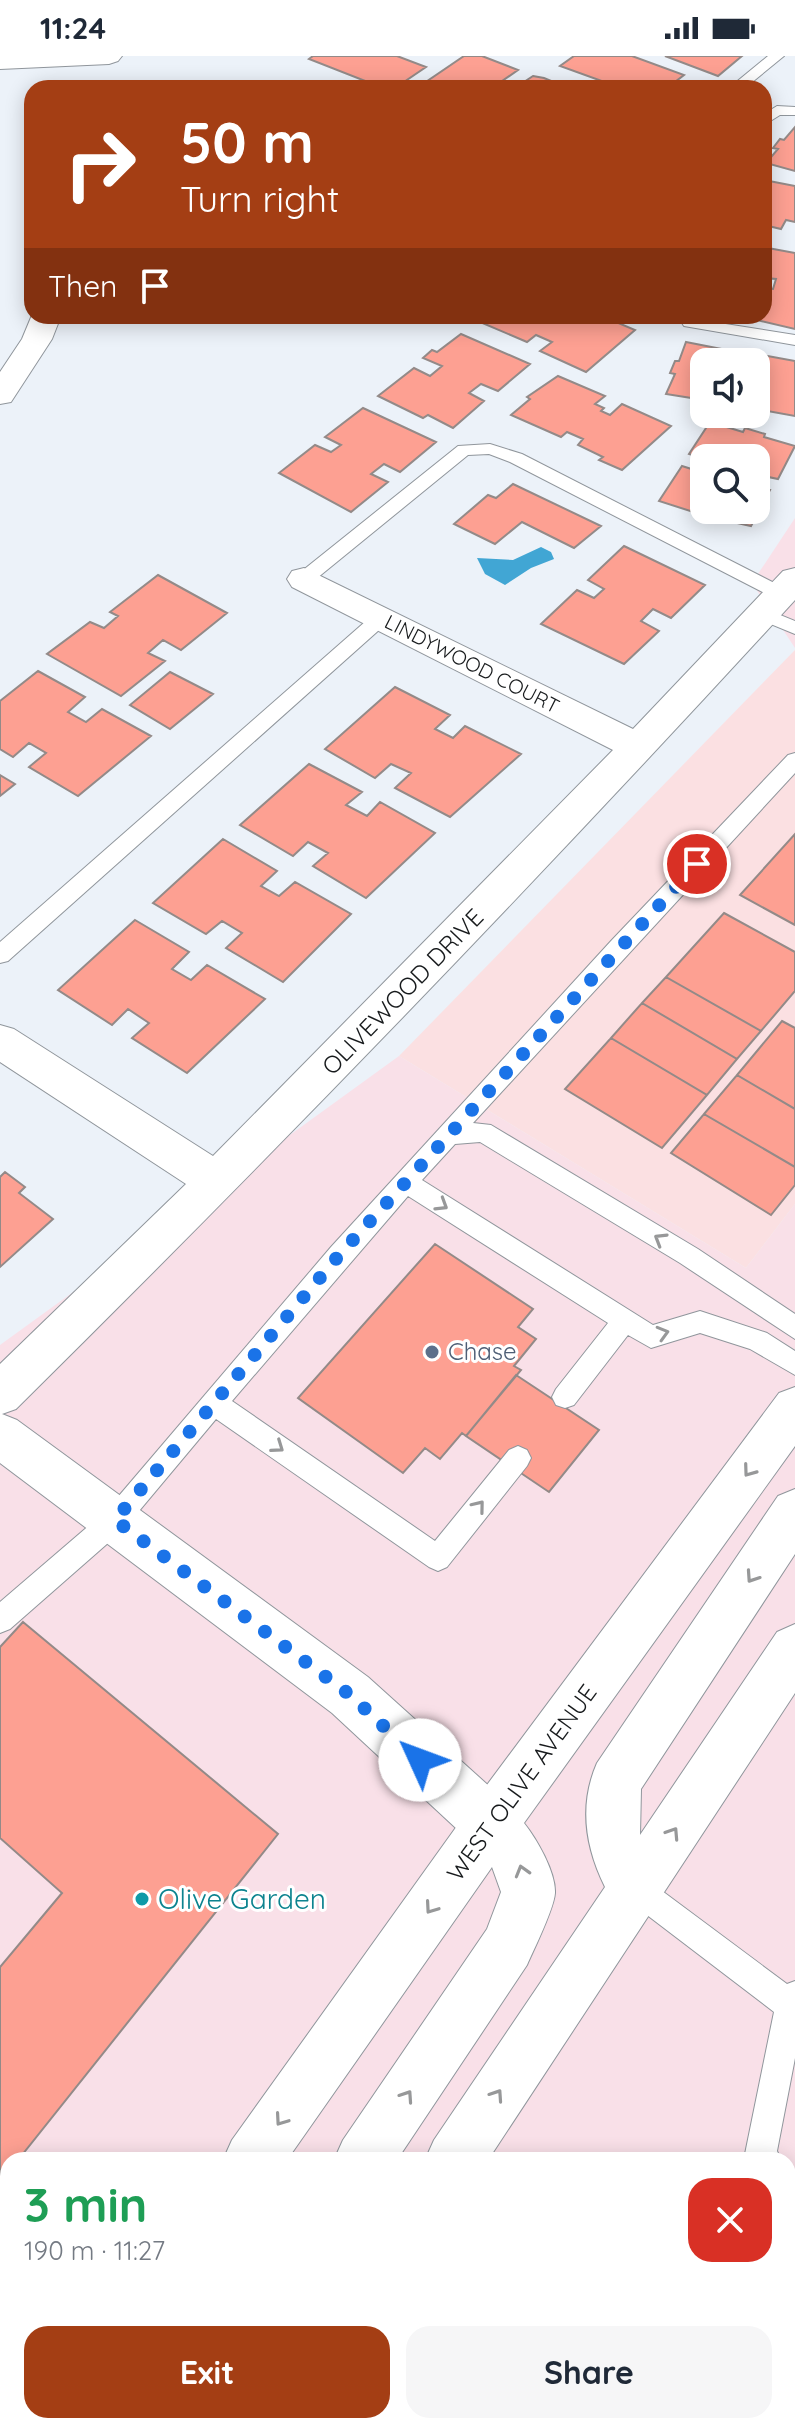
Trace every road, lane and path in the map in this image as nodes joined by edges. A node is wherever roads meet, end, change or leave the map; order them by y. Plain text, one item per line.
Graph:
1 (777, 56) edge
2 (0, 61) edge
3 (107, 63) edge
4 (746, 80) edge
5 (795, 111) edge
6 (772, 114) edge
7 (43, 324) edge
8 (696, 324) edge
9 (795, 340) edge
10 (0, 395) edge
11 (304, 579) joint
12 (784, 604) edge
13 (381, 618) junction
14 (639, 748) junction
15 (795, 760) edge
16 (0, 955) edge
17 (0, 1041) edge
18 (449, 1135) junction
19 (218, 1182) junction
20 (406, 1182) junction
21 (624, 1321) junction
22 (795, 1328) edge
23 (795, 1364) edge
24 (0, 1394) edge
25 (565, 1397) dead end
26 (214, 1403) junction
27 (795, 1408) edge
28 (0, 1435) edge
29 (518, 1458) dead end
30 (795, 1512) edge
31 (115, 1520) junction
32 (0, 1620) edge
33 (795, 1649) edge
34 (491, 1824) junction
35 (636, 1889) junction
36 (793, 2003) edge
37 (258, 2152) edge
38 (368, 2152) edge
39 (459, 2152) edge
40 (761, 2152) edge

1 - 4 lane
2 - 3 street
5 - 6 lane
7 - 10 street
8 - 9 lane
11 - 12 lane
11 - 13 street, LINDYWOOD COURT
12 - 14 street, OLIVEWOOD DRIVE
13 - 14 street, LINDYWOOD COURT
13 - 16 lane
14 - 19 street, OLIVEWOOD DRIVE
15 - 18 lane
17 - 19 street
18 - 20 lane
22 -> 18 lane
19 - 24 street, OLIVEWOOD DRIVE
20 -> 21 lane
20 - 26 lane
21 -> 23 lane
21 - 25 lane
26 -> 29 lane
26 - 31 lane
27 -> 34 street, WEST OLIVE AVENUE
28 - 31 street
30 -> 35 street
31 - 32 lane
31 - 34 street
35 -> 33 street
34 -> 37 street, WEST OLIVE AVENUE
38 -> 34 street
35 - 36 lane
39 -> 35 street
36 - 40 lane

